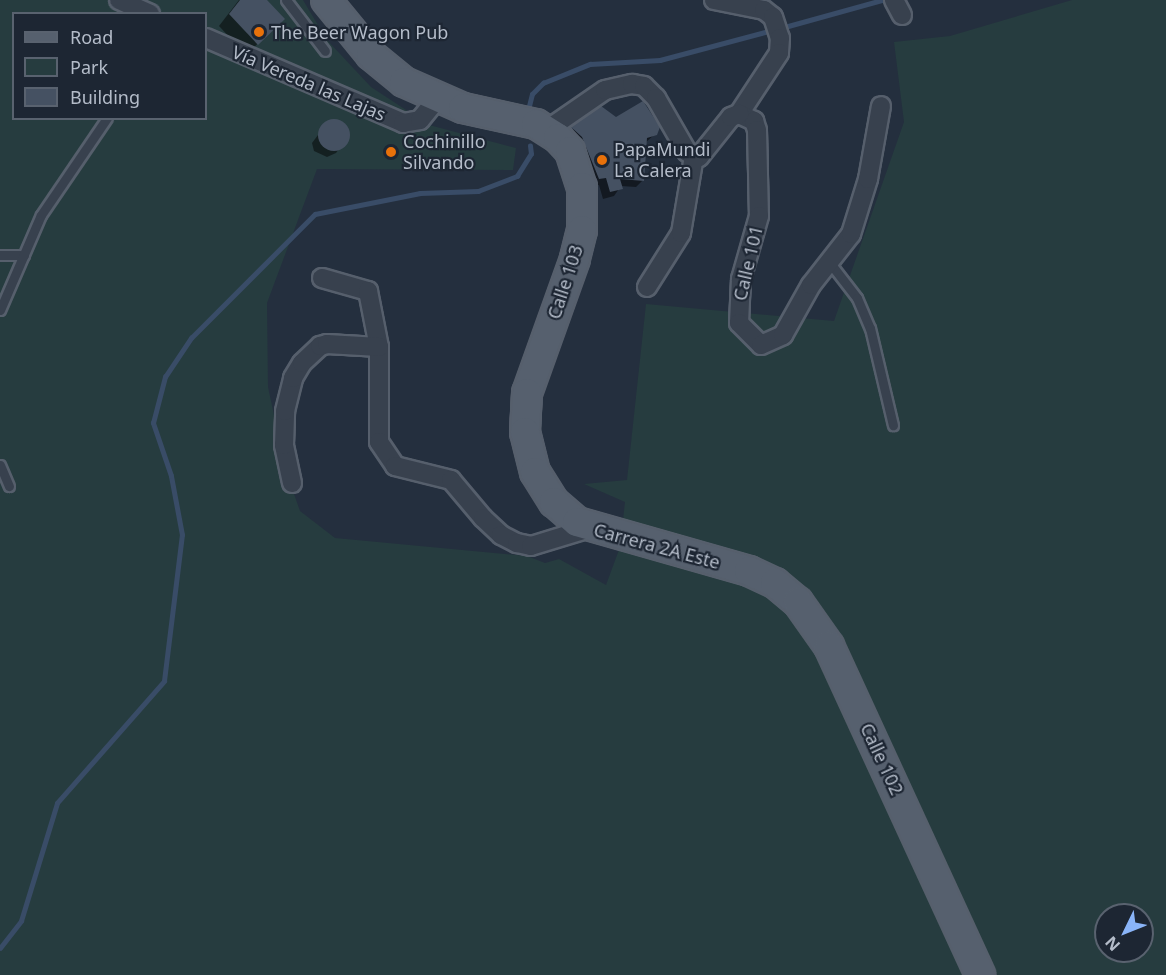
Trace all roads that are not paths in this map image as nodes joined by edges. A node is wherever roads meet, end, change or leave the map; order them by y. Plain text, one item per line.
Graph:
1 (119, 0) edge
2 (286, 0) edge
3 (326, 0) edge
4 (714, 0) edge
5 (146, 12) edge
6 (207, 38) edge
7 (325, 51) dead end
8 (438, 98) junction
9 (881, 106) dead end
10 (739, 114) junction
11 (106, 120) edge
12 (547, 130) junction
13 (694, 156) junction
14 (0, 255) edge
15 (24, 255) junction
16 (830, 263) junction
17 (322, 278) dead end
18 (647, 287) dead end
19 (0, 310) edge
20 (379, 347) junction
21 (893, 425) dead end
22 (0, 465) edge
23 (292, 483) dead end
24 (9, 486) dead end
25 (543, 489) joint
26 (590, 528) junction
27 (749, 571) joint
28 (980, 975) edge

1 - 5 street
2 - 7 lane
3 - 8 main road, Calle 103
4 - 10 street
6 - 8 street, Vía Vereda las Lajas
8 - 12 main road, Calle 103
9 - 16 street, Calle 101
10 - 13 street
10 - 16 street, Calle 101
11 - 15 lane
12 - 13 street
12 - 25 main road, Calle 103
13 - 18 street
14 - 15 lane
15 - 19 lane
16 - 21 lane
17 - 20 street
20 - 23 street
20 - 26 street
22 - 24 lane
25 - 26 main road, Carrera 2A Este
26 - 27 main road, Carrera 2A Este
27 - 28 main road, Calle 102

